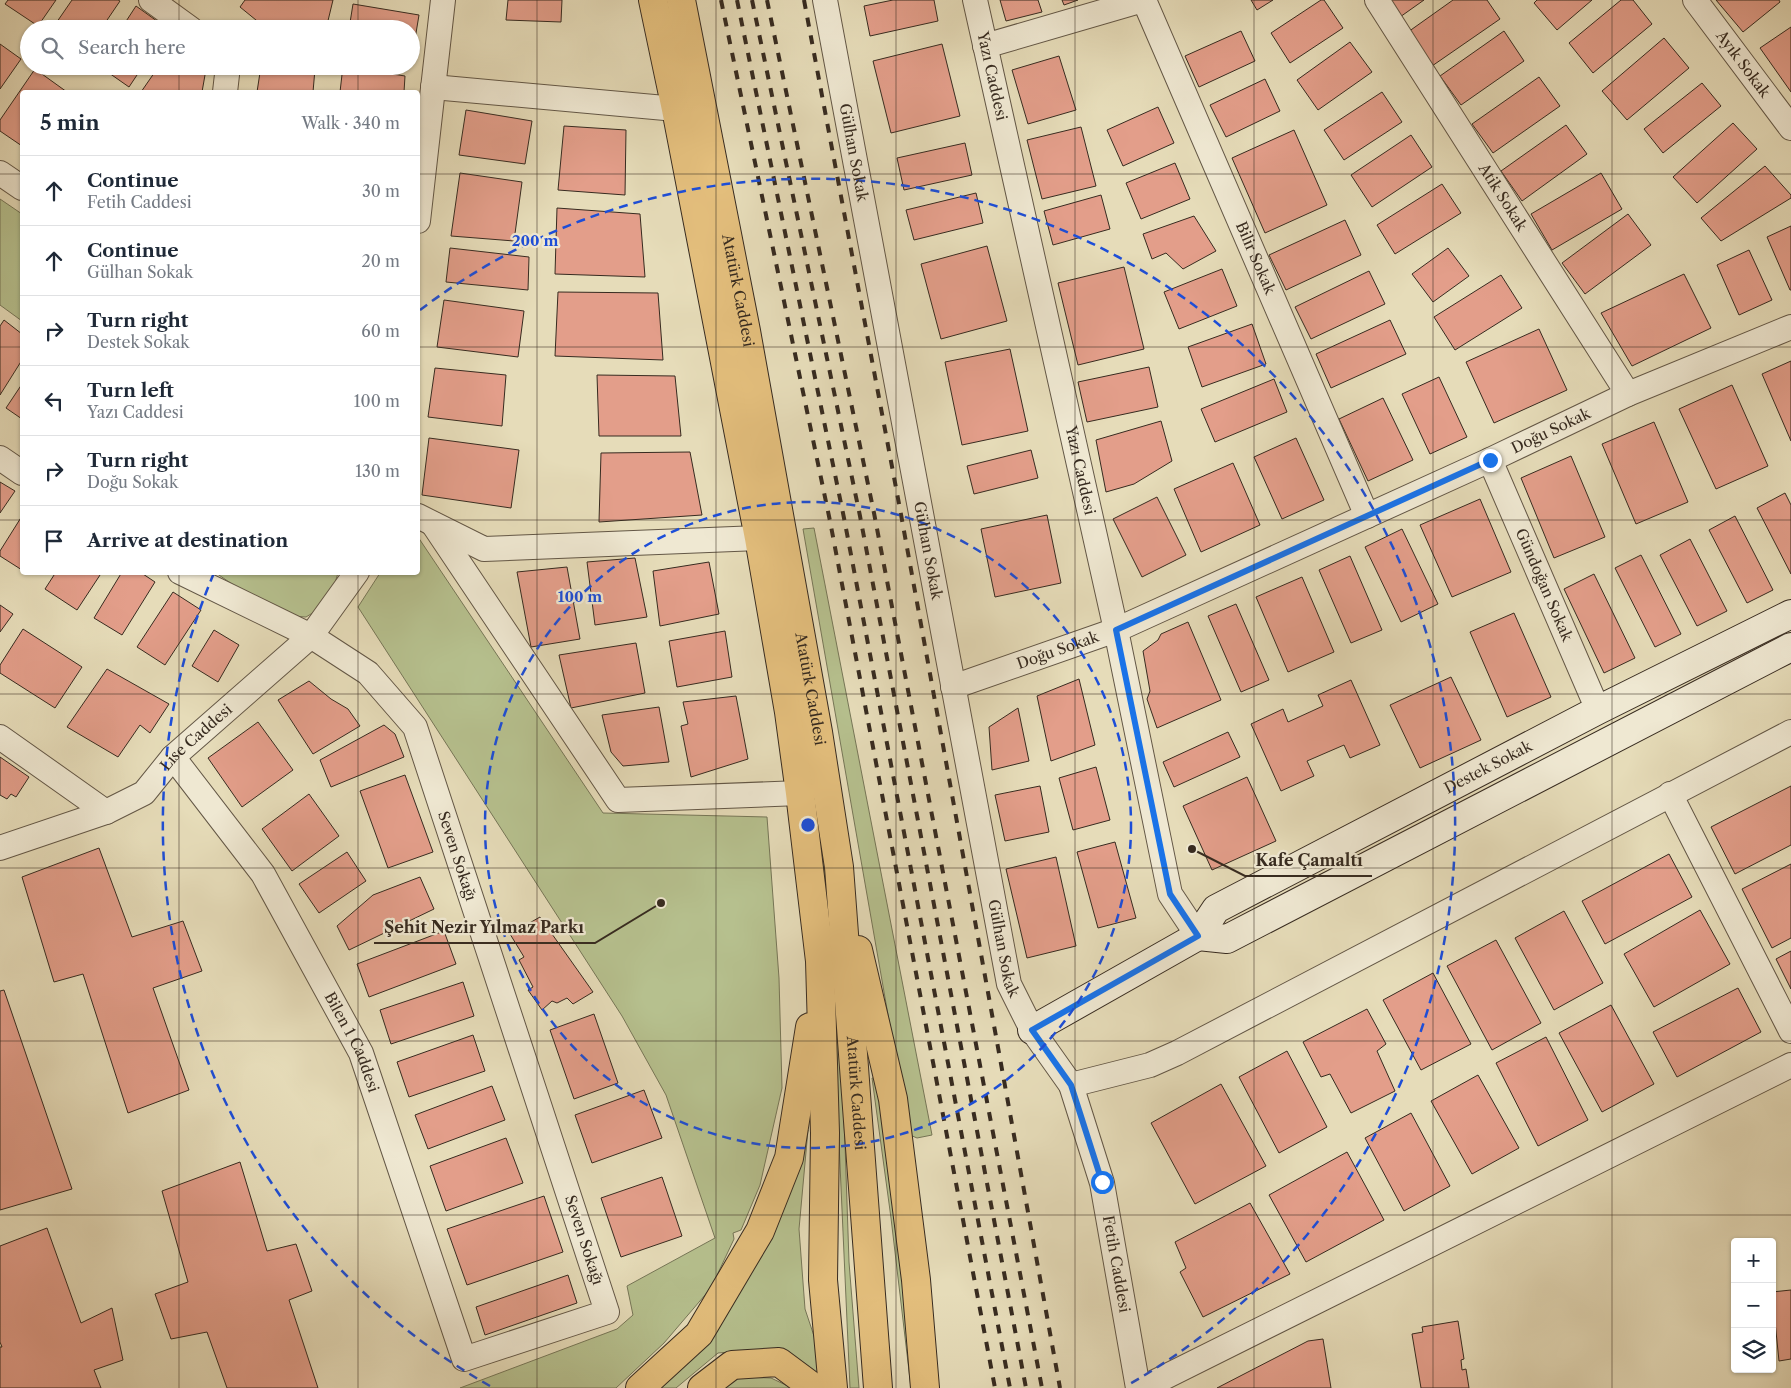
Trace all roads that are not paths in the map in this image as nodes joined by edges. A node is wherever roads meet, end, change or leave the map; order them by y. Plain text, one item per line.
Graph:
1 (151, 0) edge
2 (443, 0) edge
3 (653, 0) edge
4 (680, 0) edge
5 (825, 0) edge
6 (975, 0) edge
7 (1143, 0) edge
8 (1378, 0) edge
9 (1695, 0) edge
10 (179, 20) edge
11 (985, 46) junction
12 (227, 75) edge
13 (433, 87) junction
14 (225, 90) edge
15 (676, 109) junction
16 (1790, 124) edge
17 (0, 173) edge
18 (20, 187) edge
19 (420, 203) edge
20 (1791, 327) edge
21 (1628, 394) junction
22 (0, 458) edge
23 (1490, 460) junction
24 (20, 472) edge
25 (1367, 516) junction
26 (425, 520) edge
27 (759, 538) junction
28 (186, 575) edge
29 (355, 575) edge
30 (1791, 614) edge
31 (1116, 630) junction
32 (311, 636) junction
33 (1791, 647) edge
34 (953, 687) junction
35 (1598, 710) junction
36 (1791, 732) edge
37 (0, 737) edge
38 (173, 757) junction
39 (800, 793) junction
40 (1670, 794) junction
41 (106, 812) junction
42 (0, 848) edge
43 (839, 867) junction
44 (1198, 936) junction
45 (820, 961) junction
46 (1032, 1030) junction
47 (1791, 1031) edge
48 (1791, 1065) edge
49 (1071, 1085) junction
50 (464, 1359) joint
51 (640, 1388) edge
52 (702, 1388) edge
53 (814, 1388) edge
54 (833, 1388) edge
55 (878, 1388) edge
56 (925, 1388) edge
57 (1138, 1388) edge
58 (1142, 1388) edge

1 - 10 street
2 - 13 street
3 - 15 main road, Atatürk Caddesi
4 - 43 main road, Atatürk Caddesi
5 - 34 street, Gülhan Sokak
6 - 11 street, Yazı Caddesi
7 - 11 street
7 - 25 street, Bilir Sokak
8 - 21 street, Atik Sokak
9 - 16 street, Ayık Sokak
11 - 31 street, Yazı Caddesi
12 - 14 street
13 - 15 street
13 - 19 street
15 - 27 main road, Atatürk Caddesi
17 - 18 street
20 - 21 street, Doğu Sokak
21 - 23 street, Doğu Sokak
22 - 24 street
23 - 25 street, Doğu Sokak
23 - 35 street, Gündoğan Sokak
25 - 31 street, Doğu Sokak
26 - 27 street
26 - 39 street
27 - 39 main road, Atatürk Caddesi
28 - 32 street, Seven Sokağı
29 - 32 street, Lise Caddesi
30 - 35 street, Destek Sokak
31 - 34 street, Doğu Sokak
31 - 44 street, Yazı Caddesi
32 - 38 street, Lise Caddesi
32 - 50 street, Seven Sokağı
33 - 44 street, Destek Sokak
34 - 46 street, Gülhan Sokak
35 - 44 street, Destek Sokak
36 - 40 street
37 - 41 street
38 - 41 street, Lise Caddesi
38 - 50 street, Bilen 1 Caddesi
39 - 45 main road, Atatürk Caddesi
40 - 47 street
40 - 49 street
41 - 42 street, Lise Caddesi
43 - 55 main road, Atatürk Caddesi
43 - 56 main road
44 - 46 street, Destek Sokak
45 - 51 main road
45 - 54 main road, Atatürk Caddesi
46 - 49 street, Gülhan Sokak
48 - 58 street
49 - 57 street, Fetih Caddesi
52 - 53 main road

